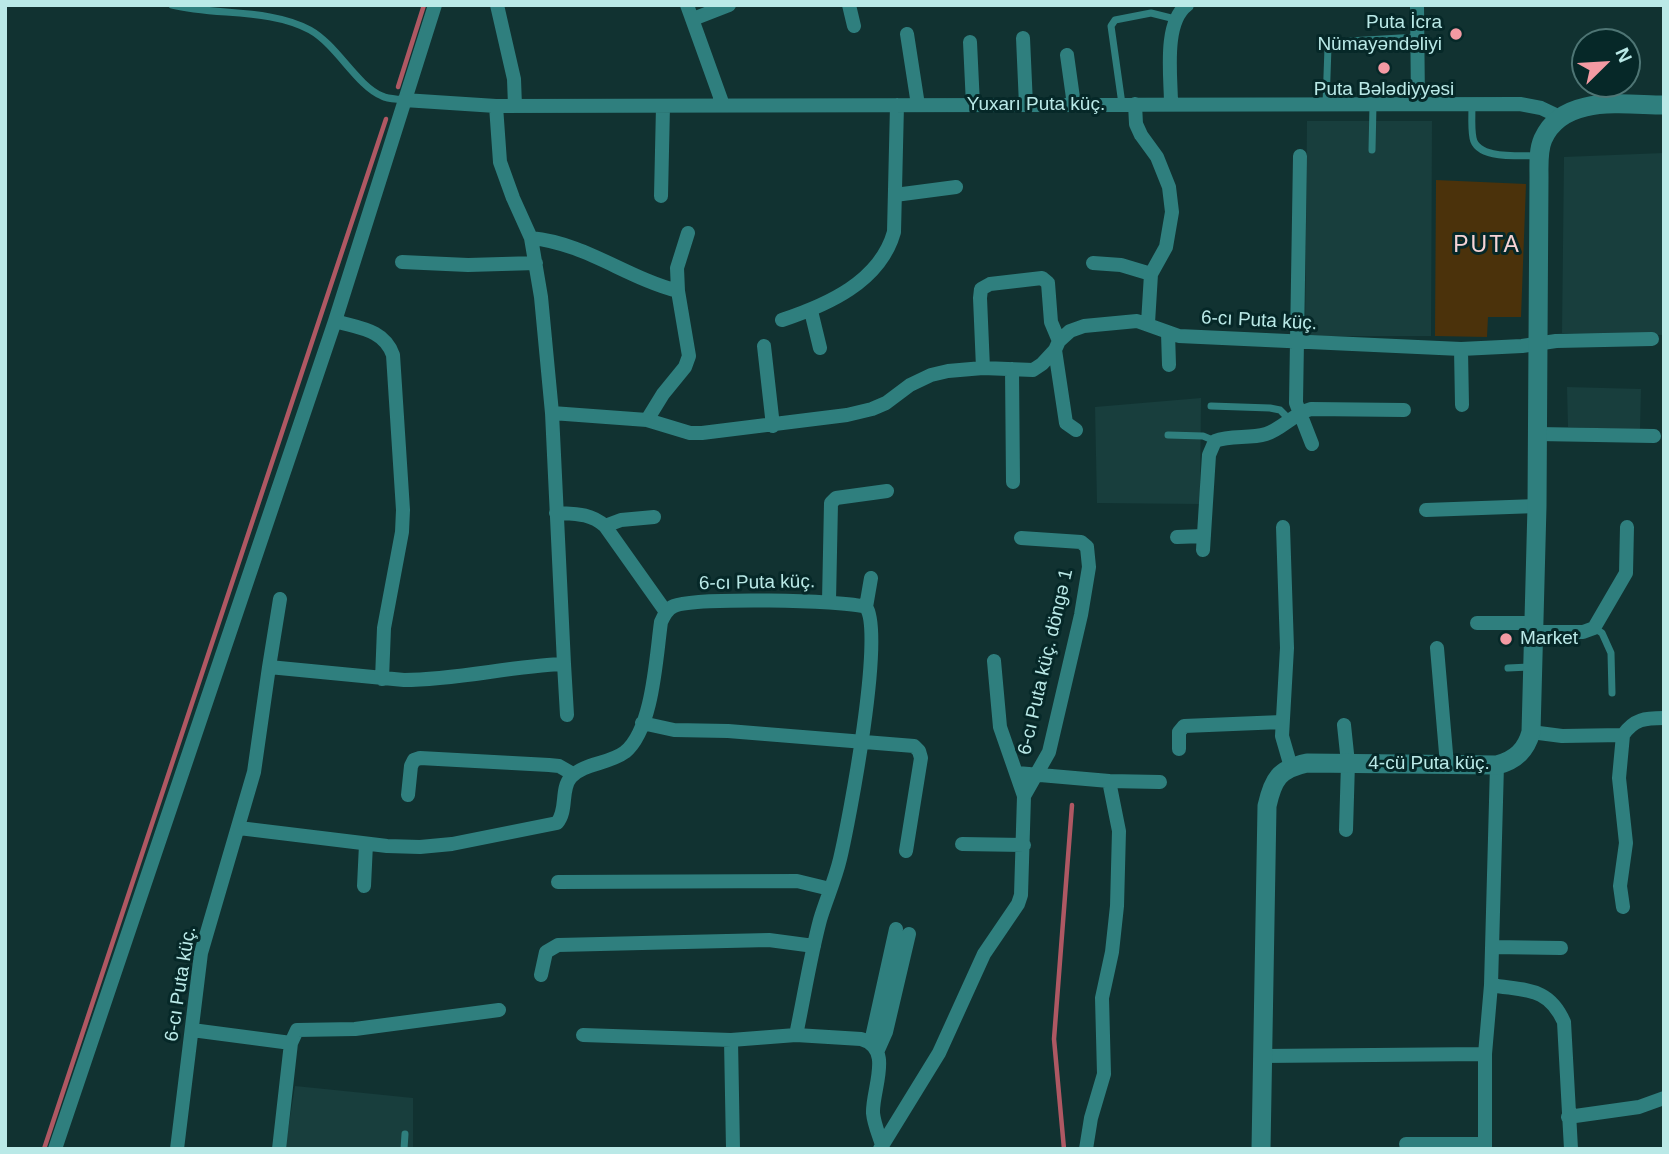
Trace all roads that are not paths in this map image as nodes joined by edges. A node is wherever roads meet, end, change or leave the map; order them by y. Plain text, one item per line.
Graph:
1 (172, 5) edge
2 (435, 5) edge
3 (497, 5) edge
4 (729, 5) edge
5 (849, 5) edge
6 (1187, 5) edge
7 (1417, 5) edge
8 (690, 12) edge
9 (1175, 19) junction
10 (854, 26) dead end
11 (907, 34) dead end
12 (1418, 37) junction
13 (1023, 38) dead end
14 (970, 42) dead end
15 (1067, 55) dead end
16 (404, 100) junction
17 (1128, 104) junction
18 (1171, 104) junction
19 (1326, 104) junction
20 (1373, 104) junction
21 (1418, 104) junction
22 (1472, 104) junction
23 (1664, 104) edge
24 (723, 105) junction
25 (897, 105) junction
26 (918, 105) junction
27 (973, 105) junction
28 (1026, 105) junction
29 (1074, 105) junction
30 (496, 106) junction
31 (515, 106) junction
32 (663, 106) junction
33 (1560, 117) junction
34 (1372, 150) dead end
35 (1300, 156) dead end
36 (1539, 156) junction
37 (956, 187) dead end
38 (895, 195) junction
39 (661, 196) dead end
40 (688, 233) dead end
41 (531, 237) junction
42 (402, 262) dead end
43 (536, 263) junction
44 (1093, 263) dead end
45 (1151, 274) junction
46 (678, 291) junction
47 (811, 311) junction
48 (782, 320) dead end
49 (335, 321) junction
50 (1148, 323) junction
51 (1168, 333) junction
52 (1652, 339) dead end
53 (1298, 342) junction
54 (1538, 344) junction
55 (764, 346) dead end
56 (1057, 346) junction
57 (820, 348) dead end
58 (1461, 349) junction
59 (1168, 365) dead end
60 (984, 368) junction
61 (1012, 369) junction
62 (1462, 405) dead end
63 (1211, 406) dead end
64 (1404, 411) dead end
65 (552, 413) junction
66 (1294, 416) junction
67 (646, 420) junction
68 (773, 426) junction
69 (1076, 430) dead end
70 (1538, 434) junction
71 (1168, 435) dead end
72 (1654, 436) dead end
73 (1214, 441) junction
74 (1312, 444) dead end
75 (1013, 482) dead end
76 (887, 491) dead end
77 (1537, 506) junction
78 (1426, 510) dead end
79 (556, 513) junction
80 (654, 517) dead end
81 (605, 526) junction
82 (1283, 527) dead end
83 (1627, 527) dead end
84 (1177, 537) dead end
85 (1021, 538) dead end
86 (871, 578) dead end
87 (280, 600) dead end
88 (829, 601) junction
89 (866, 607) junction
90 (666, 612) junction
91 (1477, 623) dead end
92 (1535, 627) junction
93 (1594, 628) junction
94 (1437, 648) dead end
95 (994, 661) dead end
96 (564, 664) junction
97 (270, 667) junction
98 (1508, 667) dead end
99 (1534, 667) junction
100 (382, 679) junction
101 (1612, 693) dead end
102 (568, 715) dead end
103 (1664, 718) edge
104 (1282, 722) junction
105 (642, 723) junction
106 (1344, 725) dead end
107 (1531, 732) junction
108 (1623, 735) junction
109 (860, 743) junction
110 (1179, 749) dead end
111 (1348, 763) junction
112 (1447, 765) junction
113 (1497, 765) junction
114 (1291, 766) junction
115 (1017, 773) junction
116 (573, 774) junction
117 (1037, 776) junction
118 (1109, 781) junction
119 (1160, 782) dead end
120 (408, 795) dead end
121 (1024, 796) junction
122 (239, 828) junction
123 (1346, 830) dead end
124 (366, 844) junction
125 (962, 844) dead end
126 (1024, 845) junction
127 (906, 851) dead end
128 (558, 882) dead end
129 (364, 886) dead end
130 (830, 889) junction
131 (1623, 908) dead end
132 (903, 932) dead end
133 (814, 946) junction
134 (1492, 947) junction
135 (1561, 948) dead end
136 (541, 975) dead end
137 (1491, 985) junction
138 (499, 1010) dead end
139 (192, 1030) junction
140 (583, 1035) dead end
141 (796, 1035) junction
142 (731, 1040) junction
143 (290, 1044) junction
144 (874, 1046) junction
145 (1485, 1054) junction
146 (1262, 1056) junction
147 (1664, 1098) edge
148 (1568, 1117) junction
149 (405, 1134) dead end
150 (1406, 1144) dead end
151 (1485, 1146) edge
152 (881, 1147) edge
153 (55, 1149) edge
154 (177, 1149) edge
155 (279, 1149) edge
156 (404, 1149) edge
157 (733, 1149) edge
158 (1086, 1149) edge
159 (1261, 1149) edge
160 (1571, 1149) edge

1 - 16 lane
2 - 16 street
3 - 31 street
4 - 8 street
5 - 10 street
6 - 9 street
7 - 12 street
8 - 24 street
9 - 17 lane
9 - 18 street
11 - 26 street
12 - 19 lane
12 - 21 street
13 - 28 street
14 - 27 street
15 - 29 street
16 - 30 street, Yuxarı Puta küç.
16 - 49 street
17 - 18 street, Yuxarı Puta küç.
17 - 29 street, Yuxarı Puta küç.
17 - 45 street
18 - 19 street, Yuxarı Puta küç.
19 - 20 street, Yuxarı Puta küç.
20 - 21 street, Yuxarı Puta küç.
20 - 34 lane
21 - 22 street, Yuxarı Puta küç.
22 - 33 street, Yuxarı Puta küç.
22 - 36 lane
23 - 33 street
24 - 25 street, Yuxarı Puta küç.
24 - 32 street, Yuxarı Puta küç.
25 - 26 street, Yuxarı Puta küç.
25 - 38 street
26 - 27 street, Yuxarı Puta küç.
27 - 28 street, Yuxarı Puta küç.
28 - 29 street, Yuxarı Puta küç.
30 - 31 street, Yuxarı Puta küç.
30 - 41 street
31 - 32 street, Yuxarı Puta küç.
32 - 39 street
33 - 36 street
35 - 53 street
36 - 54 street
37 - 38 street
38 - 47 street
40 - 46 street
41 - 43 street
41 - 46 street
42 - 43 street
43 - 65 street
44 - 45 street
45 - 50 street
46 - 67 street
47 - 48 street
47 - 57 street
49 - 100 street
49 - 153 street
50 - 51 street, 6-cı Puta küç.
50 - 56 street, 6-cı Puta küç.
51 - 53 street, 6-cı Puta küç.
51 - 59 street
52 - 54 street, 6-cı Puta küç.
53 - 58 street, 6-cı Puta küç.
53 - 66 street
54 - 58 street, 6-cı Puta küç.
54 - 70 street
55 - 68 street
56 - 60 street
56 - 61 street, 6-cı Puta küç.
56 - 69 street
58 - 62 street
60 - 61 street, 6-cı Puta küç.
60 - 68 street, 6-cı Puta küç.
61 - 75 street
63 - 66 lane
64 - 66 street
65 - 67 street, 6-cı Puta küç.
65 - 79 street
66 - 73 street
66 - 74 street
67 - 68 street, 6-cı Puta küç.
70 - 72 street
70 - 77 street
71 - 73 lane
73 - 84 street
76 - 88 street
77 - 78 street
77 - 92 street
79 - 81 street
79 - 96 street
80 - 81 street
81 - 90 street
82 - 104 street
83 - 93 street
85 - 117 street, 6-cı Puta küç. döngə 1
86 - 89 street
87 - 97 street, 6-cı Puta küç.
88 - 89 street, 6-cı Puta küç.
88 - 90 street, 6-cı Puta küç.
89 - 109 street
90 - 105 street
91 - 92 street
92 - 93 street
92 - 99 street
93 - 101 lane
94 - 112 street
95 - 115 street
96 - 100 street
96 - 102 street
97 - 100 street
97 - 122 street, 6-cı Puta küç.
98 - 99 lane
99 - 107 street
103 - 108 street
104 - 110 street
104 - 114 street
105 - 109 street
105 - 116 street
106 - 111 street
107 - 108 street
107 - 113 street, 4-cü Puta küç.
108 - 131 street
109 - 127 street
109 - 130 street
111 - 112 street, 4-cü Puta küç.
111 - 114 street, 4-cü Puta küç.
111 - 123 street
112 - 113 street, 4-cü Puta küç.
113 - 134 street
114 - 146 street
115 - 117 street
115 - 121 street
116 - 120 street
116 - 124 street
117 - 118 street
117 - 121 street, 6-cı Puta küç. döngə 1
118 - 119 street
118 - 158 street
121 - 126 street
122 - 124 street
122 - 139 street, 6-cı Puta küç.
124 - 129 street
125 - 126 street
126 - 152 street
128 - 130 street
130 - 133 street
132 - 144 street
133 - 136 street
133 - 141 street
134 - 135 street
134 - 137 street
137 - 145 street
137 - 148 street
138 - 143 street
139 - 143 street
139 - 154 street, 6-cı Puta küç.
140 - 142 street
141 - 142 street
141 - 144 street
142 - 157 street
143 - 155 street
144 - 152 street
145 - 146 street
145 - 151 street
146 - 159 street
147 - 148 street
148 - 160 street
149 - 156 lane
150 - 151 street

